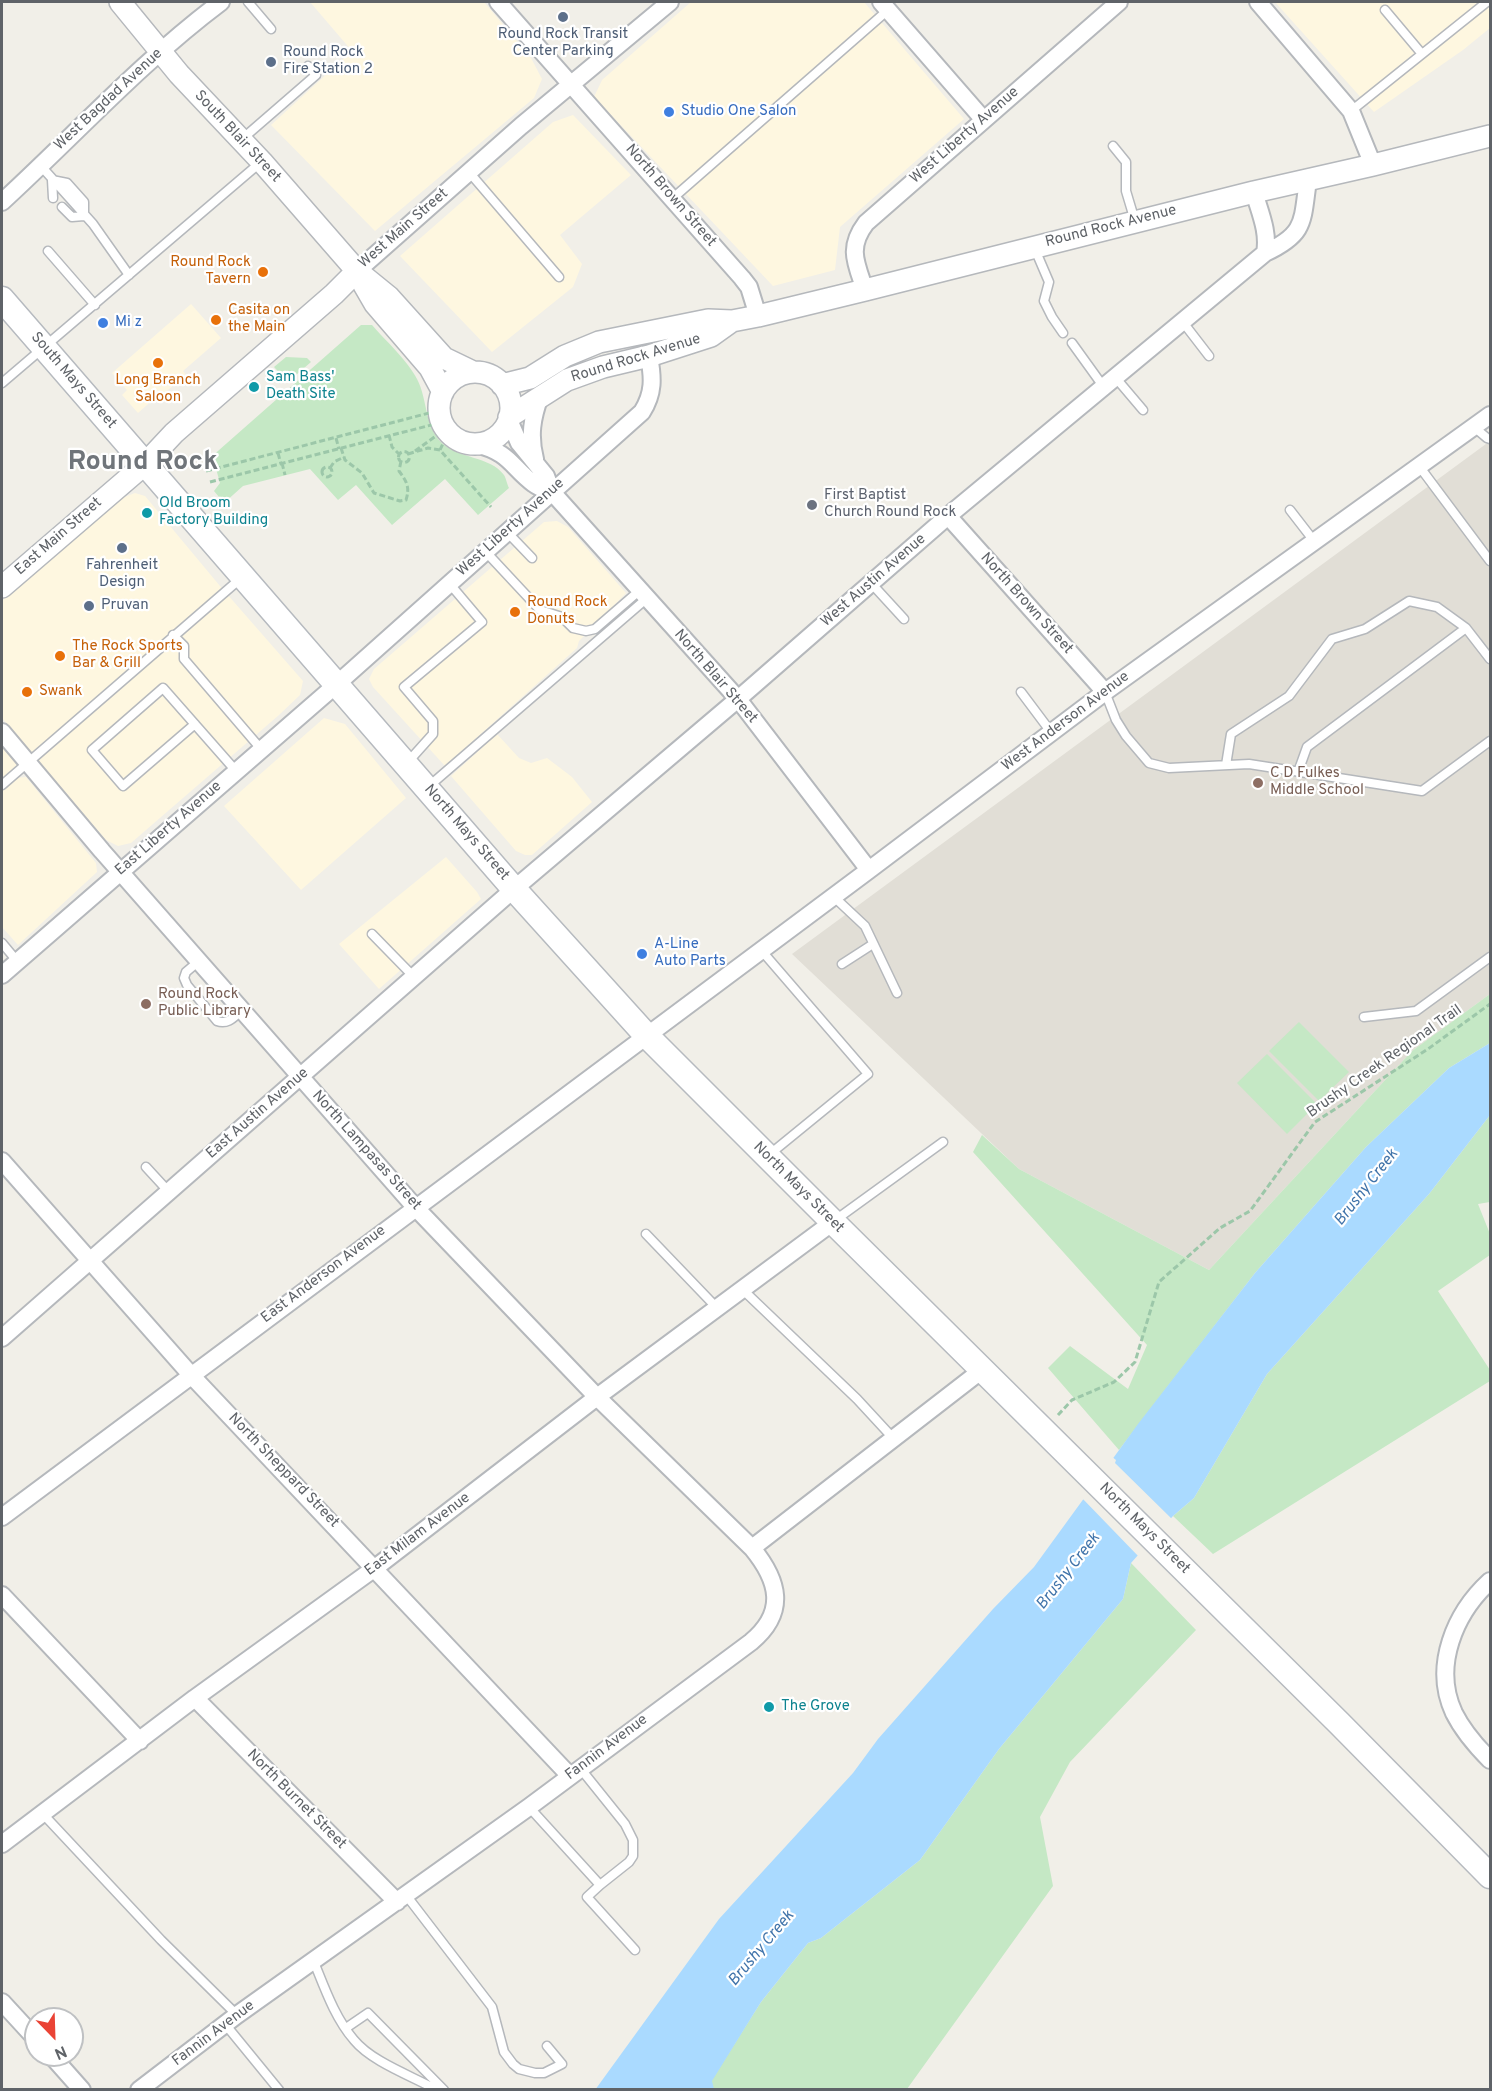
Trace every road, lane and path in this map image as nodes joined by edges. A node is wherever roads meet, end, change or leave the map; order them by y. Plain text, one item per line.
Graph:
1 (120, 2) edge
2 (221, 2) edge
3 (248, 2) edge
4 (498, 2) edge
5 (1119, 2) edge
6 (1258, 2) edge
7 (1486, 2) edge
8 (665, 3) edge
9 (884, 6) edge
10 (1385, 10) dead end
11 (271, 29) dead end
12 (160, 51) junction
13 (1422, 54) junction
14 (308, 66) dead end
15 (570, 85) junction
16 (1351, 111) junction
17 (983, 119) junction
18 (1491, 136) edge
19 (241, 140) junction
20 (1113, 146) dead end
21 (262, 162) junction
22 (40, 165) junction
23 (1373, 165) junction
24 (469, 172) junction
25 (52, 180) junction
26 (1308, 180) junction
27 (1254, 192) junction
28 (52, 198) dead end
29 (672, 198) junction
30 (2, 199) edge
31 (62, 207) dead end
32 (84, 216) junction
33 (1135, 221) junction
34 (1034, 247) junction
35 (48, 251) dead end
36 (1265, 253) junction
37 (357, 271) junction
38 (129, 275) junction
39 (559, 277) dead end
40 (865, 290) junction
41 (2, 299) edge
42 (95, 304) junction
43 (758, 316) junction
44 (732, 321) junction
45 (1182, 321) junction
46 (1063, 333) dead end
47 (1072, 343) dead end
48 (45, 347) junction
49 (649, 356) junction
50 (1209, 356) dead end
51 (473, 372) junction
52 (1109, 381) junction
53 (2, 383) edge
54 (502, 385) junction
55 (443, 392) junction
56 (540, 396) junction
57 (1143, 410) dead end
58 (433, 412) dead end
59 (1491, 415) edge
60 (509, 418) junction
61 (435, 424) dead end
62 (1474, 427) junction
63 (440, 433) dead end
64 (389, 435) junction
65 (336, 438) junction
66 (445, 439) dead end
67 (1491, 439) edge
68 (476, 444) junction
69 (340, 448) junction
70 (440, 450) junction
71 (278, 453) junction
72 (410, 453) junction
73 (399, 454) junction
74 (344, 458) junction
75 (401, 461) junction
76 (536, 463) junction
77 (145, 464) junction
78 (281, 464) junction
79 (1419, 466) junction
80 (330, 468) dead end
81 (206, 471) dead end
82 (285, 475) dead end
83 (210, 482) dead end
84 (552, 492) junction
85 (491, 507) dead end
86 (1290, 510) dead end
87 (948, 516) junction
88 (507, 531) junction
89 (1314, 541) junction
90 (485, 551) junction
91 (531, 558) dead end
92 (1491, 561) edge
93 (243, 576) junction
94 (449, 583) junction
95 (871, 583) junction
96 (2, 587) edge
97 (642, 595) junction
98 (904, 619) dead end
99 (1466, 628) junction
100 (173, 635) junction
101 (1491, 659) edge
102 (337, 684) junction
103 (1021, 692) dead end
104 (1105, 692) junction
105 (738, 699) junction
106 (195, 724) junction
107 (2, 732) edge
108 (1051, 732) junction
109 (1491, 741) edge
110 (261, 749) junction
111 (26, 763) junction
112 (407, 764) junction
113 (1226, 765) junction
114 (236, 771) junction
115 (1298, 772) junction
116 (2, 785) edge
117 (427, 788) junction
118 (120, 870) junction
119 (869, 870) junction
120 (514, 889) junction
121 (833, 897) junction
122 (372, 934) dead end
123 (2, 944) edge
124 (873, 944) junction
125 (761, 950) junction
126 (1491, 957) edge
127 (17, 961) junction
128 (199, 961) junction
129 (842, 964) dead end
130 (2, 975) edge
131 (414, 977) junction
132 (897, 993) dead end
133 (1491, 1004) edge
134 (242, 1011) junction
135 (1365, 1017) dead end
136 (646, 1035) junction
137 (300, 1077) junction
138 (943, 1143) dead end
139 (767, 1157) junction
140 (2, 1161) edge
141 (146, 1167) dead end
142 (169, 1192) junction
143 (415, 1207) junction
144 (833, 1222) junction
145 (646, 1234) dead end
146 (90, 1260) junction
147 (742, 1289) junction
148 (717, 1308) junction
149 (2, 1338) edge
150 (982, 1370) junction
151 (191, 1375) junction
152 (597, 1398) junction
153 (1043, 1428) junction
154 (893, 1438) junction
155 (2, 1516) edge
156 (752, 1548) junction
157 (375, 1568) junction
158 (1491, 1581) edge
159 (2, 1595) edge
160 (195, 1698) junction
161 (140, 1741) junction
162 (1491, 1760) edge
163 (575, 1772) junction
164 (529, 1807) junction
165 (43, 1814) junction
166 (2, 1844) edge
167 (1491, 1876) edge
168 (600, 1885) junction
169 (401, 1898) junction
170 (634, 1950) dead end
171 (314, 1962) junction
172 (2, 2002) edge
173 (231, 2020) junction
174 (24, 2026) edge
175 (346, 2028) junction
176 (547, 2046) dead end
177 (62, 2067) edge
178 (82, 2090) edge
179 (139, 2090) edge
180 (279, 2090) edge
181 (437, 2090) edge
182 (444, 2090) edge

1 - 12 street, South Blair Street
2 - 12 street, West Bagdad Avenue
3 - 11 lane
4 - 15 street, North Brown Street
5 - 17 street, West Liberty Avenue
6 - 16 street
7 - 13 lane
8 - 15 street, West Main Street
9 - 17 street
9 - 29 lane
10 - 13 lane
12 - 19 street, South Blair Street
12 - 22 street, West Bagdad Avenue
13 - 16 lane
14 - 19 lane
15 - 24 street, West Main Street
15 - 29 street, North Brown Street
16 - 23 street
17 - 40 street, West Liberty Avenue
18 - 23 street, Round Rock Avenue
19 - 21 street, South Blair Street
20 - 33 lane
21 - 37 street, South Blair Street
21 - 38 lane
22 - 25 lane
22 - 30 street, West Bagdad Avenue
23 - 26 street, Round Rock Avenue
24 - 37 street, West Main Street
24 - 39 lane
25 - 28 lane
25 - 32 lane
26 - 27 street, Round Rock Avenue
26 - 36 street, West Austin Avenue
27 - 33 street, Round Rock Avenue
27 - 36 street
29 - 43 street, North Brown Street
31 - 32 lane
32 - 38 lane
33 - 34 street, Round Rock Avenue
34 - 40 street, Round Rock Avenue
34 - 46 lane
35 - 42 lane
36 - 45 street, West Austin Avenue
37 - 51 street
37 - 55 street
37 - 77 street, West Main Street
38 - 42 lane
40 - 43 street, Round Rock Avenue
41 - 48 main road, South Mays Street
42 - 48 lane
43 - 44 street, Round Rock Avenue
44 - 49 street, Round Rock Avenue
44 - 54 street, Round Rock Avenue
45 - 50 lane
45 - 52 street, West Austin Avenue
47 - 52 lane
48 - 53 lane
48 - 77 main road, South Mays Street
49 - 56 street, Round Rock Avenue
49 - 84 street, West Liberty Avenue
51 - 54 street
51 - 55 street
52 - 57 lane
52 - 87 street, West Austin Avenue
54 - 60 street
55 - 68 street
56 - 60 street, Round Rock Avenue
56 - 76 street
58 - 65 path
59 - 62 street, West Anderson Avenue
60 - 68 street
60 - 76 street, North Blair Street
61 - 64 path
62 - 67 lane
62 - 79 street, West Anderson Avenue
63 - 72 path
64 - 69 path
64 - 73 path
65 - 69 path
65 - 71 path
66 - 70 path
68 - 84 street, North Blair Street
69 - 74 path
69 - 78 path
70 - 72 path
70 - 85 path
71 - 78 path
71 - 81 path
72 - 73 path
72 - 75 path
73 - 75 path
74 - 75 path
74 - 80 path
76 - 84 street, North Blair Street
77 - 93 main road, North Mays Street
77 - 96 street, East Main Street
78 - 82 path
78 - 83 path
79 - 89 street, West Anderson Avenue
79 - 92 lane
84 - 88 street, West Liberty Avenue
84 - 97 street, North Blair Street
86 - 89 lane
87 - 95 street, West Austin Avenue
87 - 104 street, North Brown Street
88 - 90 street, West Liberty Avenue
88 - 91 lane
89 - 104 street, West Anderson Avenue
90 - 94 street, West Liberty Avenue
90 - 97 lane
93 - 100 lane
93 - 102 main road, North Mays Street
94 - 102 street, West Liberty Avenue
94 - 112 lane
95 - 98 lane
95 - 105 street, West Austin Avenue
97 - 105 street, North Blair Street
97 - 117 lane
99 - 101 lane
99 - 113 lane
99 - 115 lane
100 - 110 lane
100 - 111 lane
102 - 110 street, East Liberty Avenue
102 - 112 main road, North Mays Street
103 - 108 lane
104 - 108 street, West Anderson Avenue
104 - 113 lane
105 - 119 street, North Blair Street
105 - 120 street, West Austin Avenue
106 - 106 lane
106 - 114 lane
107 - 111 street, North Lampasas Street
108 - 119 street, West Anderson Avenue
109 - 115 lane
110 - 114 street, East Liberty Avenue
111 - 116 lane
111 - 118 street, North Lampasas Street
112 - 117 main road, North Mays Street
113 - 115 lane
114 - 118 street, East Liberty Avenue
117 - 120 main road, North Mays Street
118 - 127 street, East Liberty Avenue
118 - 128 street, North Lampasas Street
119 - 121 street, West Anderson Avenue
120 - 131 street, East Austin Avenue
120 - 136 main road, North Mays Street
121 - 124 lane
121 - 125 street, West Anderson Avenue
122 - 131 lane
123 - 127 lane
124 - 129 lane
124 - 132 lane
125 - 136 street, West Anderson Avenue
125 - 139 lane
126 - 135 lane
127 - 130 street, East Liberty Avenue
128 - 134 street, North Lampasas Street
128 - 134 lane
131 - 137 street, East Austin Avenue
133 - 153 path, Brushy Creek Regional Trail
134 - 137 street, North Lampasas Street
136 - 139 main road, North Mays Street
136 - 143 street, East Anderson Avenue
137 - 142 street, East Austin Avenue
137 - 143 street, North Lampasas Street
138 - 144 lane
139 - 144 main road, North Mays Street
140 - 146 street, North Sheppard Street
141 - 142 lane
142 - 146 street, East Austin Avenue
143 - 151 street, East Anderson Avenue
143 - 152 street, North Lampasas Street
144 - 147 street, East Milam Avenue
144 - 150 main road, North Mays Street
145 - 148 lane
146 - 149 street, East Austin Avenue
146 - 151 street, North Sheppard Street
147 - 148 street, East Milam Avenue
147 - 154 lane
148 - 152 street, East Milam Avenue
150 - 153 main road, North Mays Street
150 - 154 street
151 - 155 street, East Anderson Avenue
151 - 157 street, North Sheppard Street
152 - 156 street, North Lampasas Street
152 - 157 street, East Milam Avenue
153 - 167 main road, North Mays Street
154 - 156 street
156 - 163 street, Fannin Avenue
157 - 160 street, East Milam Avenue
157 - 163 street, North Sheppard Street
158 - 162 street
159 - 161 street
160 - 161 street, East Milam Avenue
160 - 169 street, North Burnet Street
161 - 165 street, East Milam Avenue
163 - 164 street, Fannin Avenue
163 - 168 lane
164 - 168 lane
164 - 169 street, Fannin Avenue
165 - 166 street, East Milam Avenue
165 - 173 lane
168 - 170 lane
169 - 171 street, Fannin Avenue
169 - 176 lane
171 - 173 street, Fannin Avenue
171 - 175 lane
172 - 174 street
173 - 179 street, Fannin Avenue
173 - 180 lane
175 - 181 lane
175 - 182 lane
177 - 178 street

